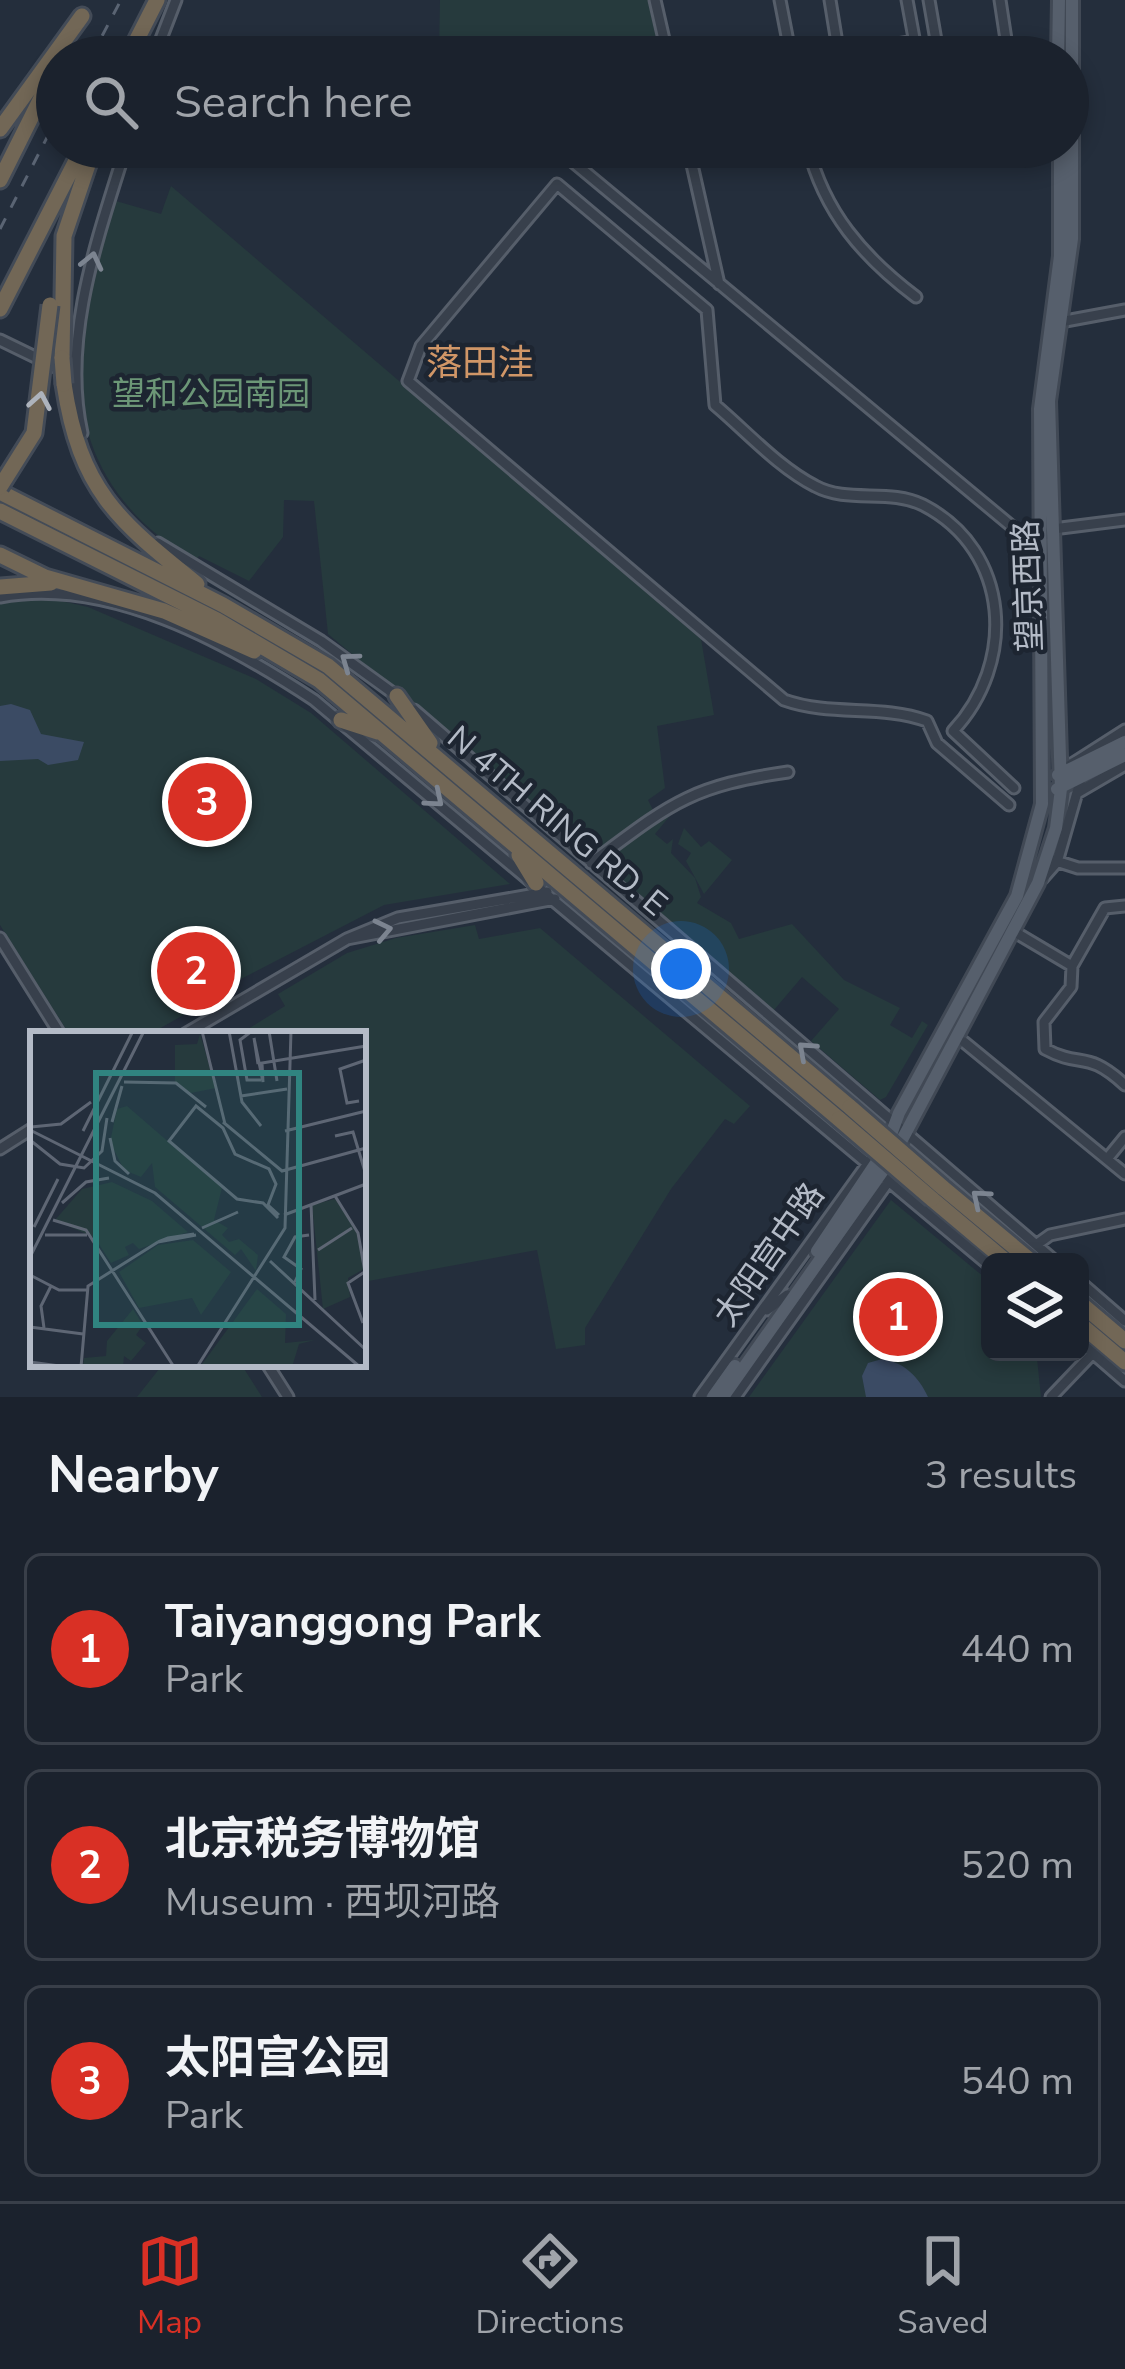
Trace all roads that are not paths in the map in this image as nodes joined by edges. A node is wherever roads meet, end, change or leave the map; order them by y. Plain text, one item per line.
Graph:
1 (90, 0) edge
2 (157, 0) edge
3 (176, 0) edge
4 (656, 0) edge
5 (780, 0) edge
6 (830, 0) edge
7 (907, 0) edge
8 (929, 0) edge
9 (1000, 0) edge
10 (1059, 0) edge
11 (1072, 0) edge
12 (82, 16) junction
13 (67, 36) edge
14 (72, 36) edge
15 (139, 36) edge
16 (162, 36) edge
17 (664, 36) edge
18 (786, 36) edge
19 (836, 36) edge
20 (913, 36) edge
21 (935, 36) edge
22 (1005, 36) edge
23 (1058, 36) edge
24 (1072, 36) edge
25 (36, 79) edge
26 (36, 108) edge
27 (0, 129) edge
28 (71, 168) edge
29 (87, 168) edge
30 (119, 168) edge
31 (580, 168) edge
32 (693, 168) edge
33 (816, 168) edge
34 (1060, 168) edge
35 (1072, 168) edge
36 (0, 180) edge
37 (64, 236) junction
38 (719, 284) junction
39 (916, 297) dead end
40 (0, 309) edge
41 (1125, 310) edge
42 (1054, 322) junction
43 (0, 340) edge
44 (70, 380) junction
45 (0, 489) edge
46 (0, 511) edge
47 (1125, 520) edge
48 (1048, 533) junction
49 (0, 555) edge
50 (76, 586) junction
51 (0, 587) edge
52 (0, 597) edge
53 (223, 605) junction
54 (319, 680) junction
55 (398, 696) junction
56 (341, 720) junction
57 (1125, 730) edge
58 (385, 734) junction
59 (1125, 742) edge
60 (1125, 755) edge
61 (442, 761) junction
62 (1125, 765) edge
63 (788, 772) dead end
64 (1044, 782) junction
65 (1069, 785) junction
66 (1014, 788) dead end
67 (1009, 805) dead end
68 (512, 842) junction
69 (1053, 860) junction
70 (591, 863) junction
71 (1125, 868) edge
72 (546, 892) junction
73 (1125, 906) edge
74 (1013, 931) junction
75 (0, 938) edge
76 (1072, 966) junction
77 (58, 1031) edge
78 (190, 1031) edge
79 (964, 1042) dead end
80 (1125, 1084) edge
81 (873, 1107) junction
82 (845, 1113) junction
83 (30, 1130) edge
84 (899, 1131) junction
85 (1125, 1137) edge
86 (844, 1141) junction
87 (0, 1149) edge
88 (890, 1151) junction
89 (1107, 1159) junction
90 (940, 1165) junction
91 (879, 1170) junction
92 (1125, 1174) edge
93 (937, 1193) junction
94 (912, 1198) junction
95 (1125, 1219) edge
96 (997, 1253) edge
97 (1032, 1253) edge
98 (1033, 1253) edge
99 (1035, 1253) edge
100 (981, 1258) edge
101 (1089, 1290) edge
102 (786, 1302) junction
103 (1089, 1311) edge
104 (756, 1318) junction
105 (1125, 1321) edge
106 (1089, 1331) edge
107 (778, 1336) junction
108 (1125, 1341) edge
109 (1089, 1350) edge
110 (1093, 1353) junction
111 (1125, 1361) edge
112 (269, 1367) edge
113 (1125, 1381) edge
114 (1061, 1394) edge
115 (288, 1397) edge
116 (700, 1397) edge
117 (713, 1397) edge
118 (723, 1397) edge
119 (735, 1397) edge

1 - 12 highway
2 - 15 highway
3 - 16 street
4 - 17 street
5 - 18 street
6 - 19 street
7 - 20 street
8 - 21 street
9 - 22 street
10 - 23 main road
11 - 24 main road, 望京西路
12 - 13 highway
12 - 14 highway
25 - 27 highway
26 - 36 highway
28 - 40 highway
29 - 37 highway
44 -> 30 street
31 - 38 street
32 - 38 street
33 - 39 street
34 - 42 main road, 望京西路
35 - 42 main road, 望京西路
37 - 44 highway, bridge
45 -> 37 highway, bridge
38 - 48 street
41 - 42 street
42 - 48 main road, 望京西路
43 - 44 street
44 - 53 highway
55 -> 44 street
45 - 53 highway, N 4TH RING RD. E
46 - 54 highway, N 4TH RING RD. E
47 - 48 street
48 - 64 main road, 望京西路
48 - 65 main road, 望京西路
49 - 50 highway
50 - 51 highway
50 - 54 highway
52 - 56 street
53 - 61 highway, N 4TH RING RD. E
54 - 58 highway, N 4TH RING RD. E
55 - 61 highway
55 - 70 street
56 - 58 highway
56 -> 72 street
57 - 65 street
58 - 68 highway, N 4TH RING RD. E
59 - 65 main road
60 - 65 main road
61 - 82 highway, N 4TH RING RD. E
62 - 65 street
63 - 70 street
64 - 65 main road
64 - 84 main road, 望京西路
65 - 69 main road, 望京西路
66 - 67 street
68 - 72 highway
68 - 82 highway, N 4TH RING RD. E
69 - 71 street
69 - 74 main road, 望京西路
81 -> 70 street
72 - 78 street
72 - 86 street
73 - 76 street
74 - 76 street
74 - 84 main road, 望京西路
75 - 77 street
76 - 80 street
79 - 89 street
81 - 84 street
81 - 86 street
82 - 93 highway, N 4TH RING RD. E, bridge
83 - 87 street
84 - 88 main road
84 - 90 street
85 - 89 street
86 - 88 street
86 - 91 street
88 - 90 street
88 - 91 main road
88 - 91 street, 太阳宫中路
89 - 92 street
90 - 94 street
98 -> 90 street
91 - 94 street
91 - 102 main road, 太阳宫中路
91 - 104 street, 太阳宫中路
91 - 107 street, 太阳宫中路
93 - 96 highway, N 4TH RING RD. E
93 - 97 highway, N 4TH RING RD. E
94 - 100 street
95 - 99 street
101 - 105 street
102 - 104 street
102 - 107 street
102 - 117 main road, 太阳宫中路
102 - 118 main road, 太阳宫中路
103 - 108 highway
104 - 116 street, 太阳宫中路
106 - 111 highway
107 - 119 street, 太阳宫中路
109 - 110 street
110 - 113 street
110 - 114 street
112 - 115 street

